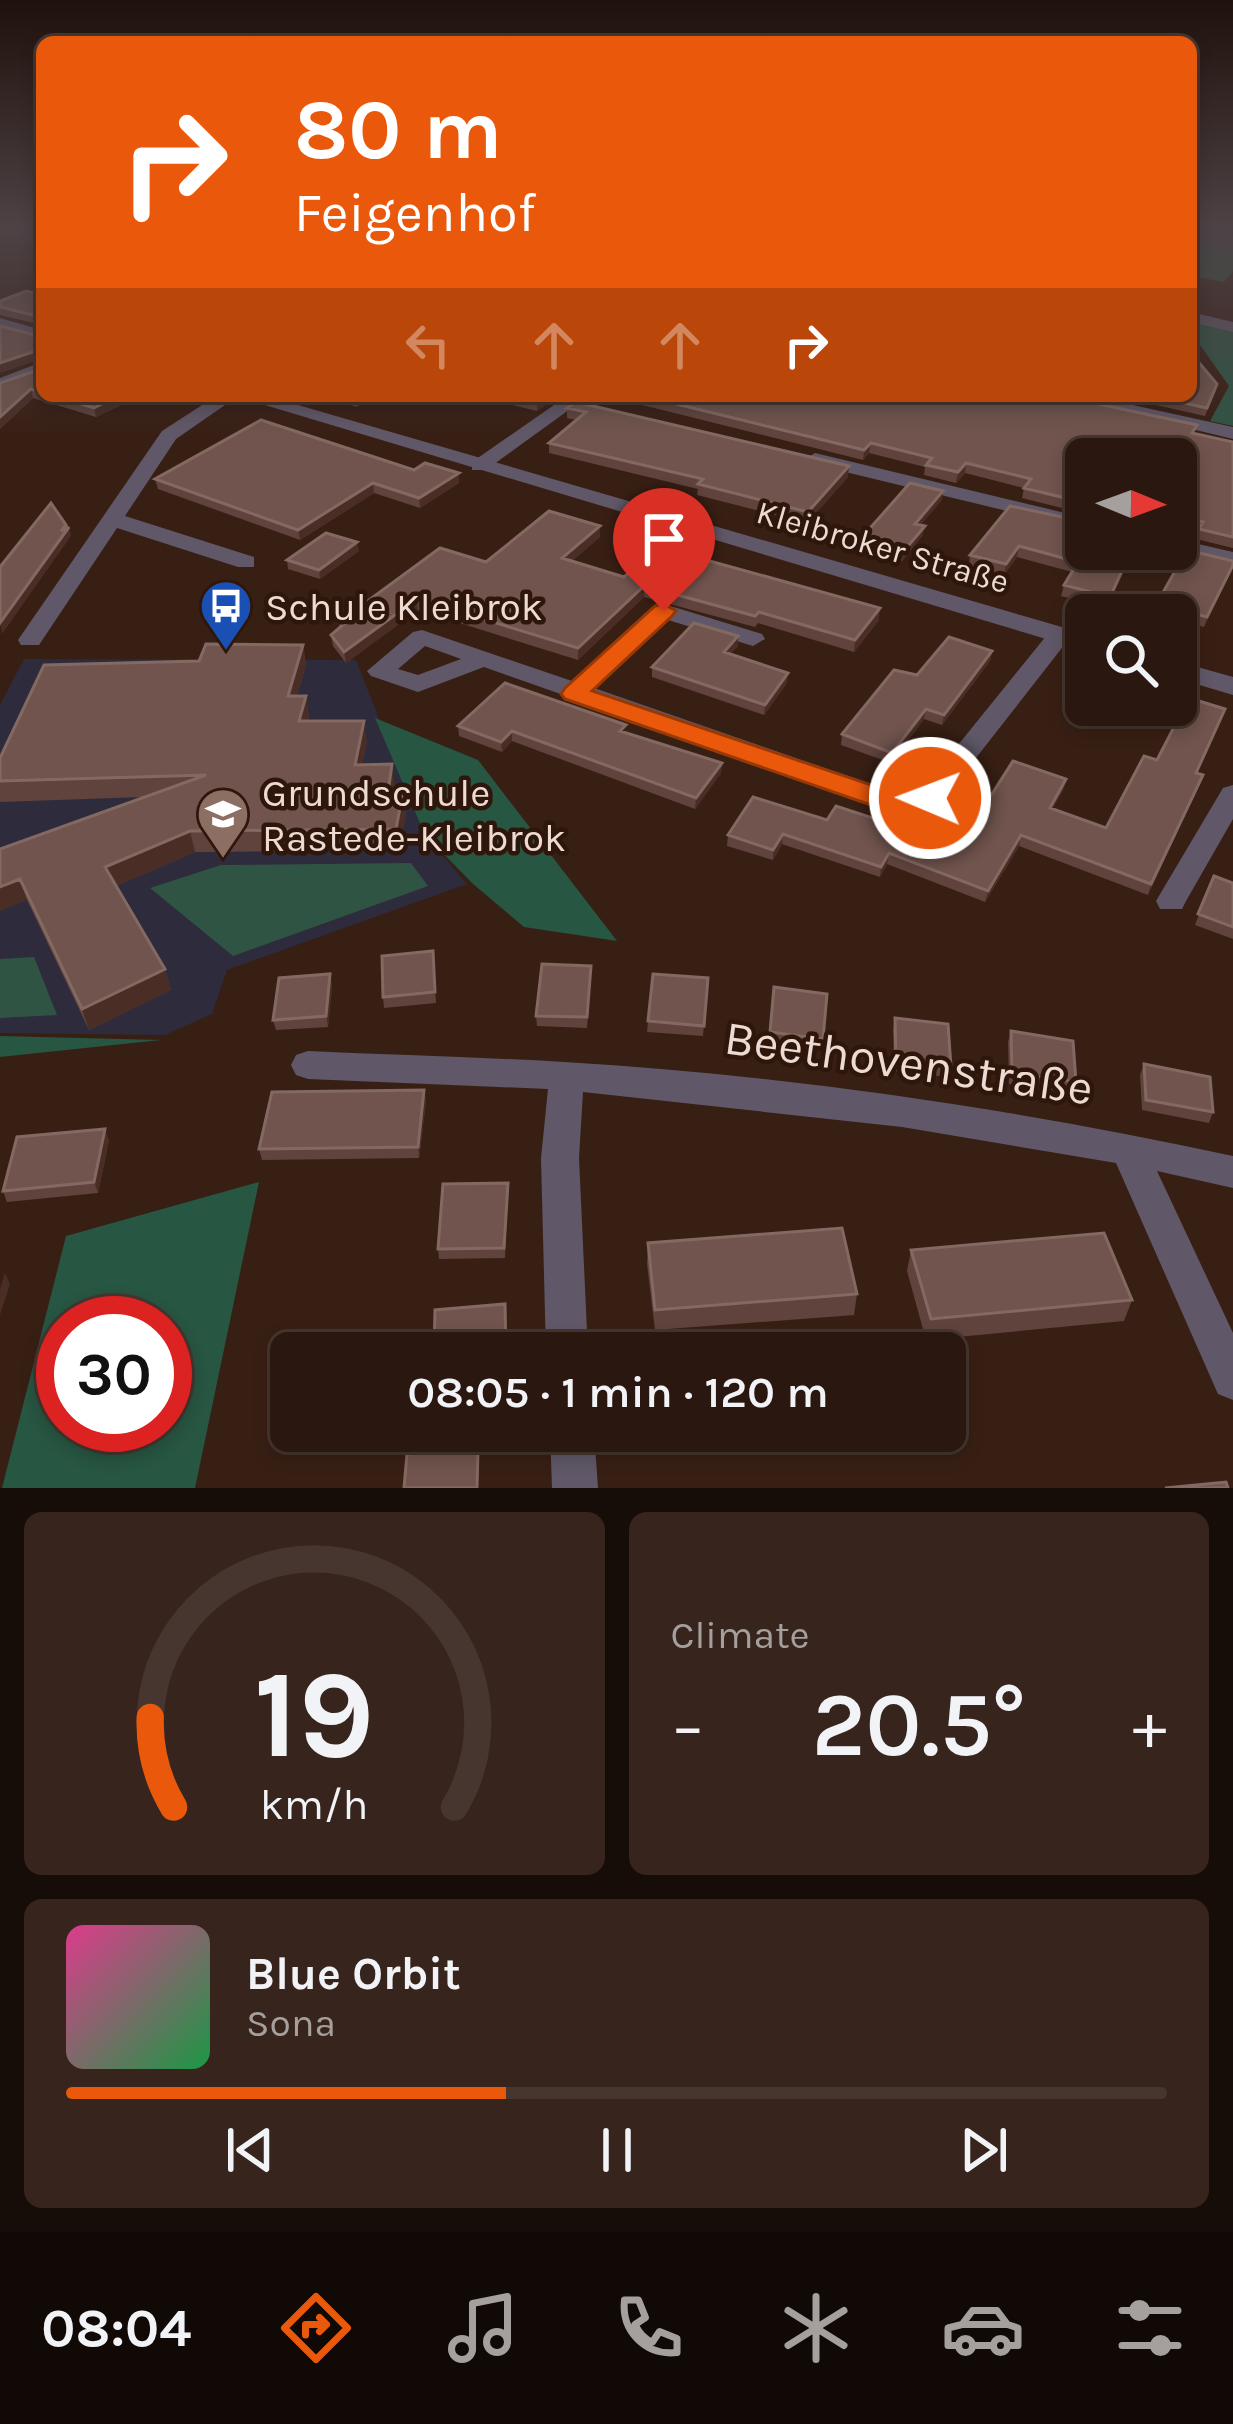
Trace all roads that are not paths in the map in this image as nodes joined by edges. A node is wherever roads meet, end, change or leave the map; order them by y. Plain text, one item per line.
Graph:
1 (1197, 318) edge
2 (0, 324) edge
3 (1233, 327) edge
4 (36, 334) edge
5 (36, 370) edge
6 (0, 385) edge
7 (220, 402) edge
8 (265, 402) edge
9 (580, 402) edge
10 (1114, 402) edge
11 (1233, 433) edge
12 (796, 455) edge
13 (479, 466) junction
14 (1065, 519) edge
15 (115, 520) junction
16 (1197, 551) edge
17 (1233, 559) edge
18 (246, 562) dead end
19 (1065, 637) edge
20 (753, 639) dead end
21 (30, 640) dead end
22 (1065, 648) edge
23 (481, 660) dead end
24 (1197, 675) edge
25 (1233, 686) edge
26 (574, 694) junction
27 (1233, 794) edge
28 (1171, 902) dead end
29 (308, 1065) dead end
30 (567, 1076) junction
31 (1127, 1147) junction
32 (1233, 1172) edge
33 (566, 1332) edge
34 (1233, 1379) edge
35 (573, 1452) edge
36 (575, 1488) edge

1 - 3 street
2 - 4 street
5 - 6 street
7 - 15 street
8 - 13 street, Kleibroker Straße
9 - 13 street
10 - 11 street
12 - 14 street
13 - 19 street, Kleibroker Straße
15 - 18 street
15 - 21 street
16 - 17 street
20 - 26 street
22 - 26 street
23 - 26 street
24 - 25 street
27 - 28 street
29 - 30 street, Beethovenstraße
30 - 31 street, Beethovenstraße
30 - 33 street
31 - 32 street, Beethovenstraße
31 - 34 street
35 - 36 street

